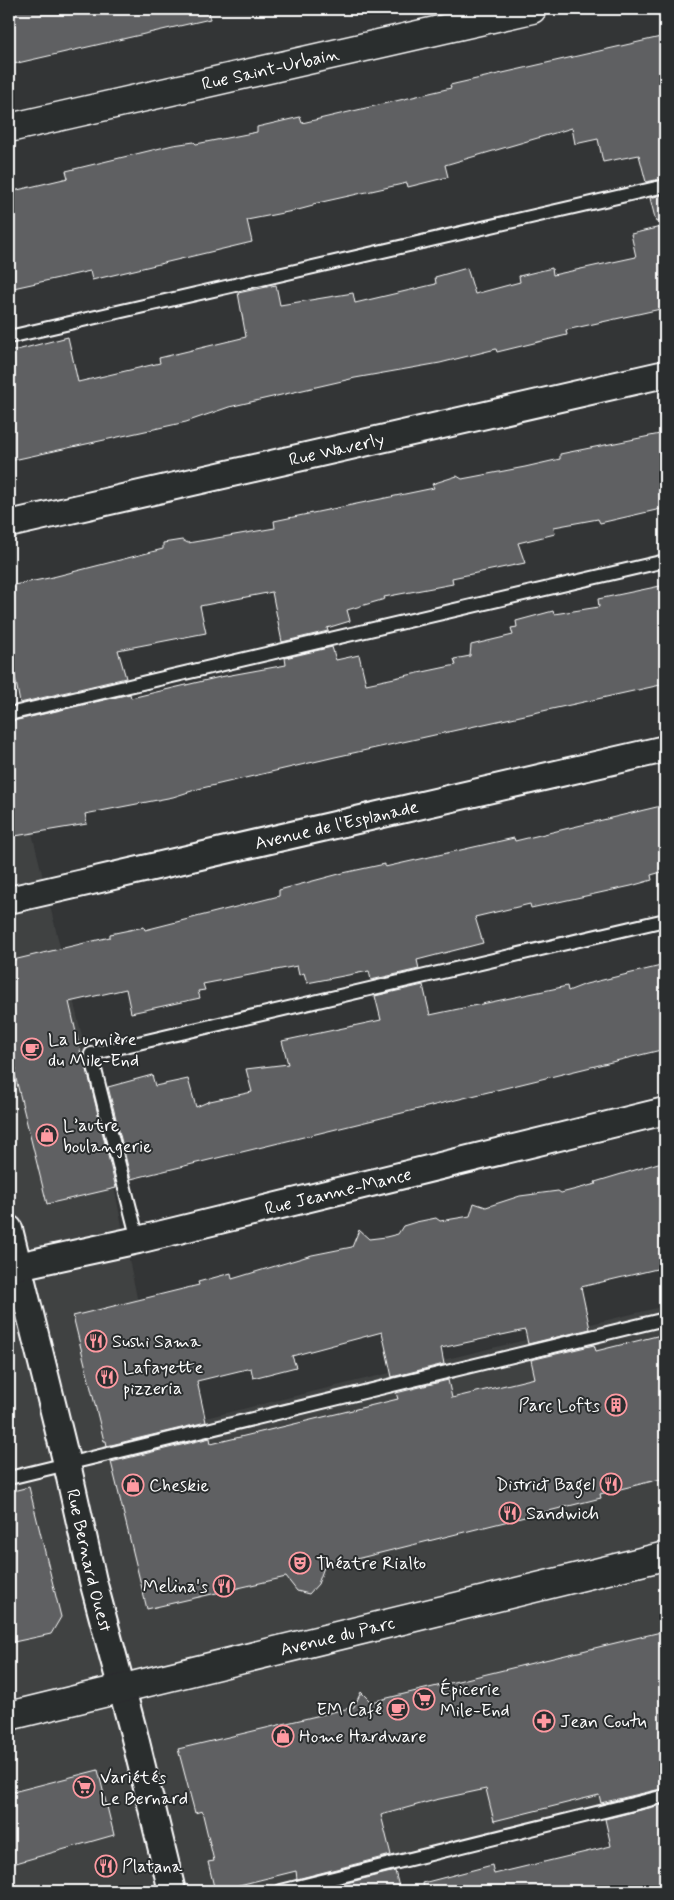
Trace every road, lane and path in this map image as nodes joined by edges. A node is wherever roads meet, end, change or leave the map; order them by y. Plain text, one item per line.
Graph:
1 (532, 9) edge
2 (9, 128) edge
3 (665, 186) edge
4 (9, 337) edge
5 (665, 374) edge
6 (9, 524) edge
7 (665, 561) edge
8 (9, 714) edge
9 (665, 749) edge
10 (9, 900) edge
11 (665, 920) edge
12 (665, 1111) edge
13 (9, 1230) edge
14 (138, 1240) junction
15 (13, 1267) edge
16 (665, 1320) edge
17 (67, 1464) junction
18 (9, 1478) edge
19 (665, 1556) edge
20 (122, 1688) junction
21 (9, 1716) edge
22 (665, 1796) edge
23 (172, 1891) edge
24 (281, 1891) edge

1 - 2 main road, Rue Saint-Urbain
3 - 4 lane
5 - 6 street, Rue Waverly
7 - 8 lane
9 - 10 street, Avenue de l'Esplanade
11 - 14 lane
12 - 14 street, Rue Jeanne-Mance
13 - 15 street, Rue Bernard Ouest
14 - 15 street, Rue Jeanne-Mance
15 - 17 street, Rue Bernard Ouest
16 - 17 lane
17 - 18 lane
17 - 20 street, Rue Bernard Ouest
19 - 20 main road, Avenue du Parc
20 - 21 main road, Avenue du Parc
20 - 23 street, Rue Bernard Ouest
22 - 24 lane

